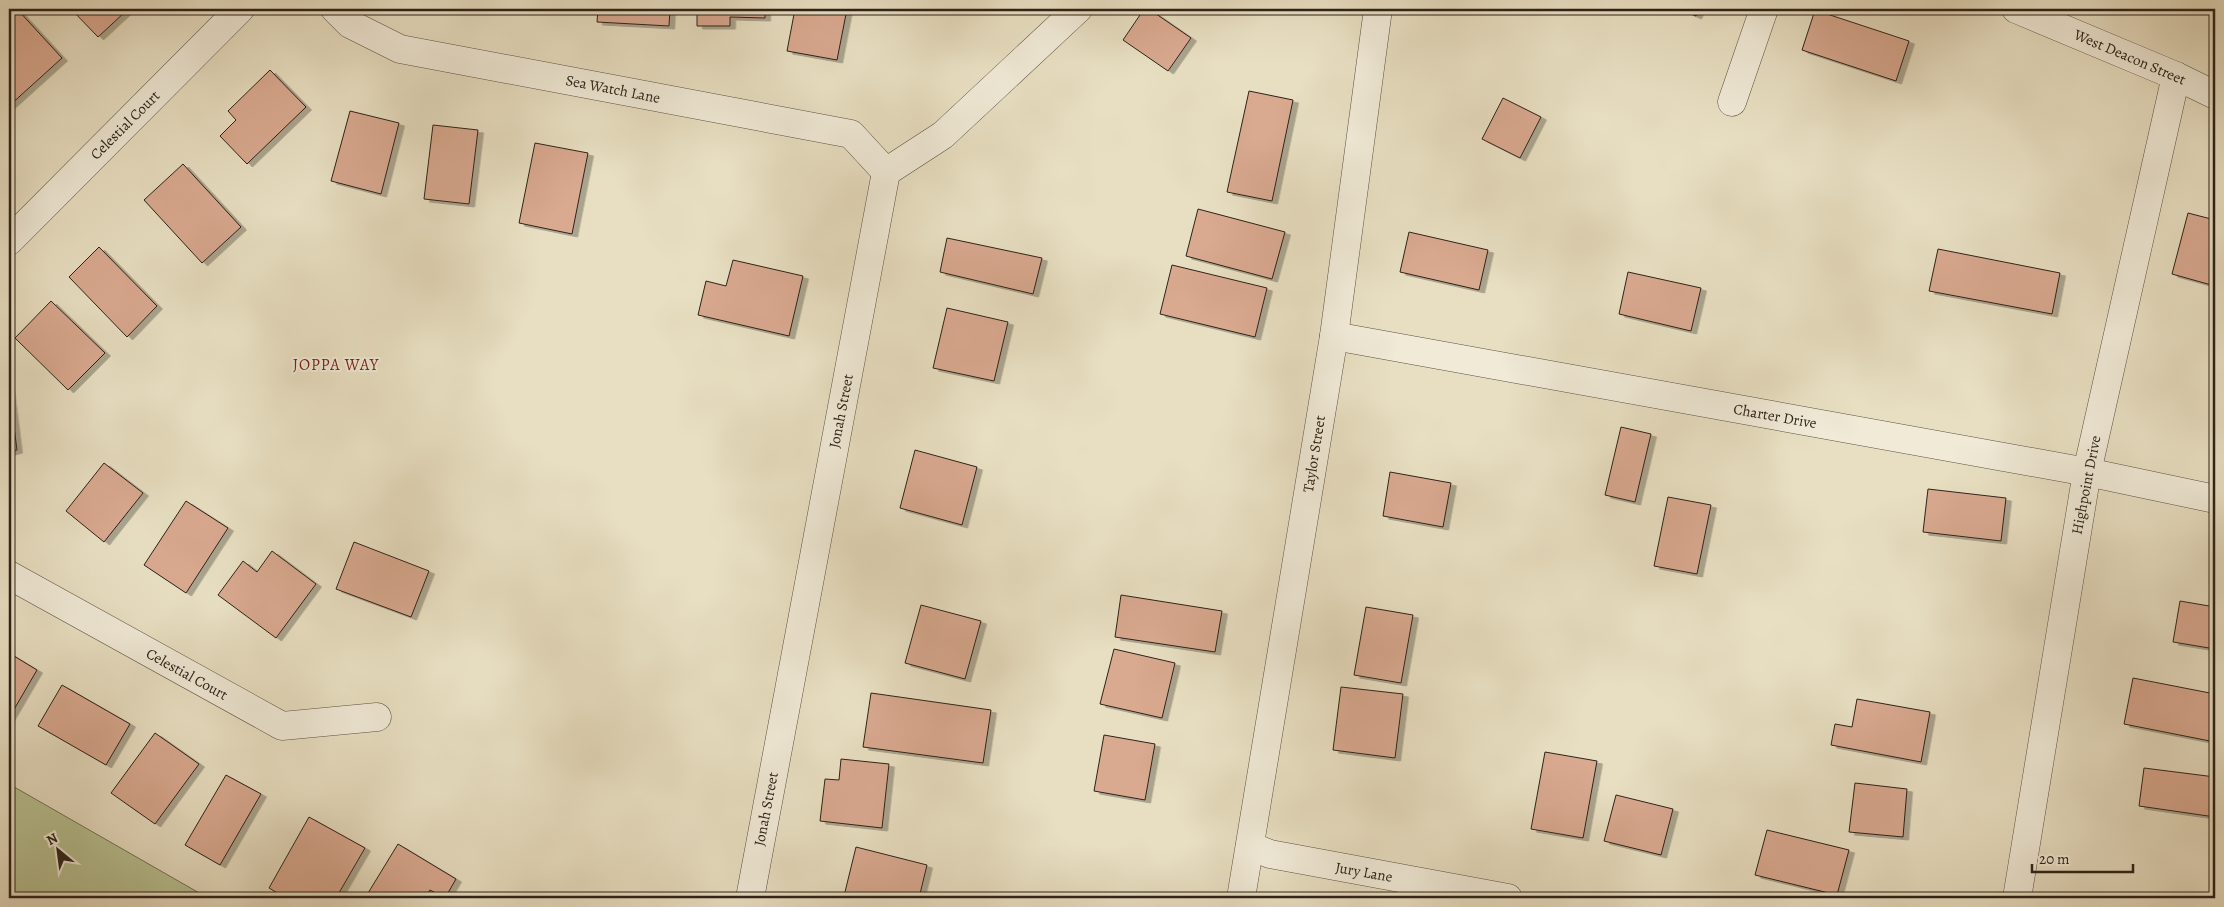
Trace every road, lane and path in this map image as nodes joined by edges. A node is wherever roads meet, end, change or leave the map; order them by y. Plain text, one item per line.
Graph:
1 (240, 9) edge
2 (335, 9) edge
3 (1078, 9) edge
4 (1378, 9) edge
5 (1764, 9) edge
6 (2016, 9) edge
7 (2176, 76) junction
8 (2215, 95) edge
9 (1732, 102) dead end
10 (886, 172) junction
11 (9, 241) edge
12 (1334, 336) junction
13 (2086, 472) junction
14 (2215, 499) edge
15 (9, 575) edge
16 (377, 717) dead end
17 (1250, 846) junction
18 (750, 898) edge
19 (1241, 898) edge
20 (1508, 898) edge
21 (2017, 898) edge

1 - 11 street, Celestial Court
2 - 10 street, Sea Watch Lane
3 - 10 street
4 - 12 street, Taylor Street
5 - 9 street
6 - 7 street, West Deacon Street
7 - 8 street, West Deacon Street
7 - 13 street, Highpoint Drive
10 - 18 street, Jonah Street
12 - 13 street, Charter Drive
12 - 17 street, Taylor Street
13 - 14 street, Charter Drive
13 - 21 street, Highpoint Drive
15 - 16 street, Celestial Court
17 - 19 street, Taylor Street
17 - 20 street, Jury Lane

